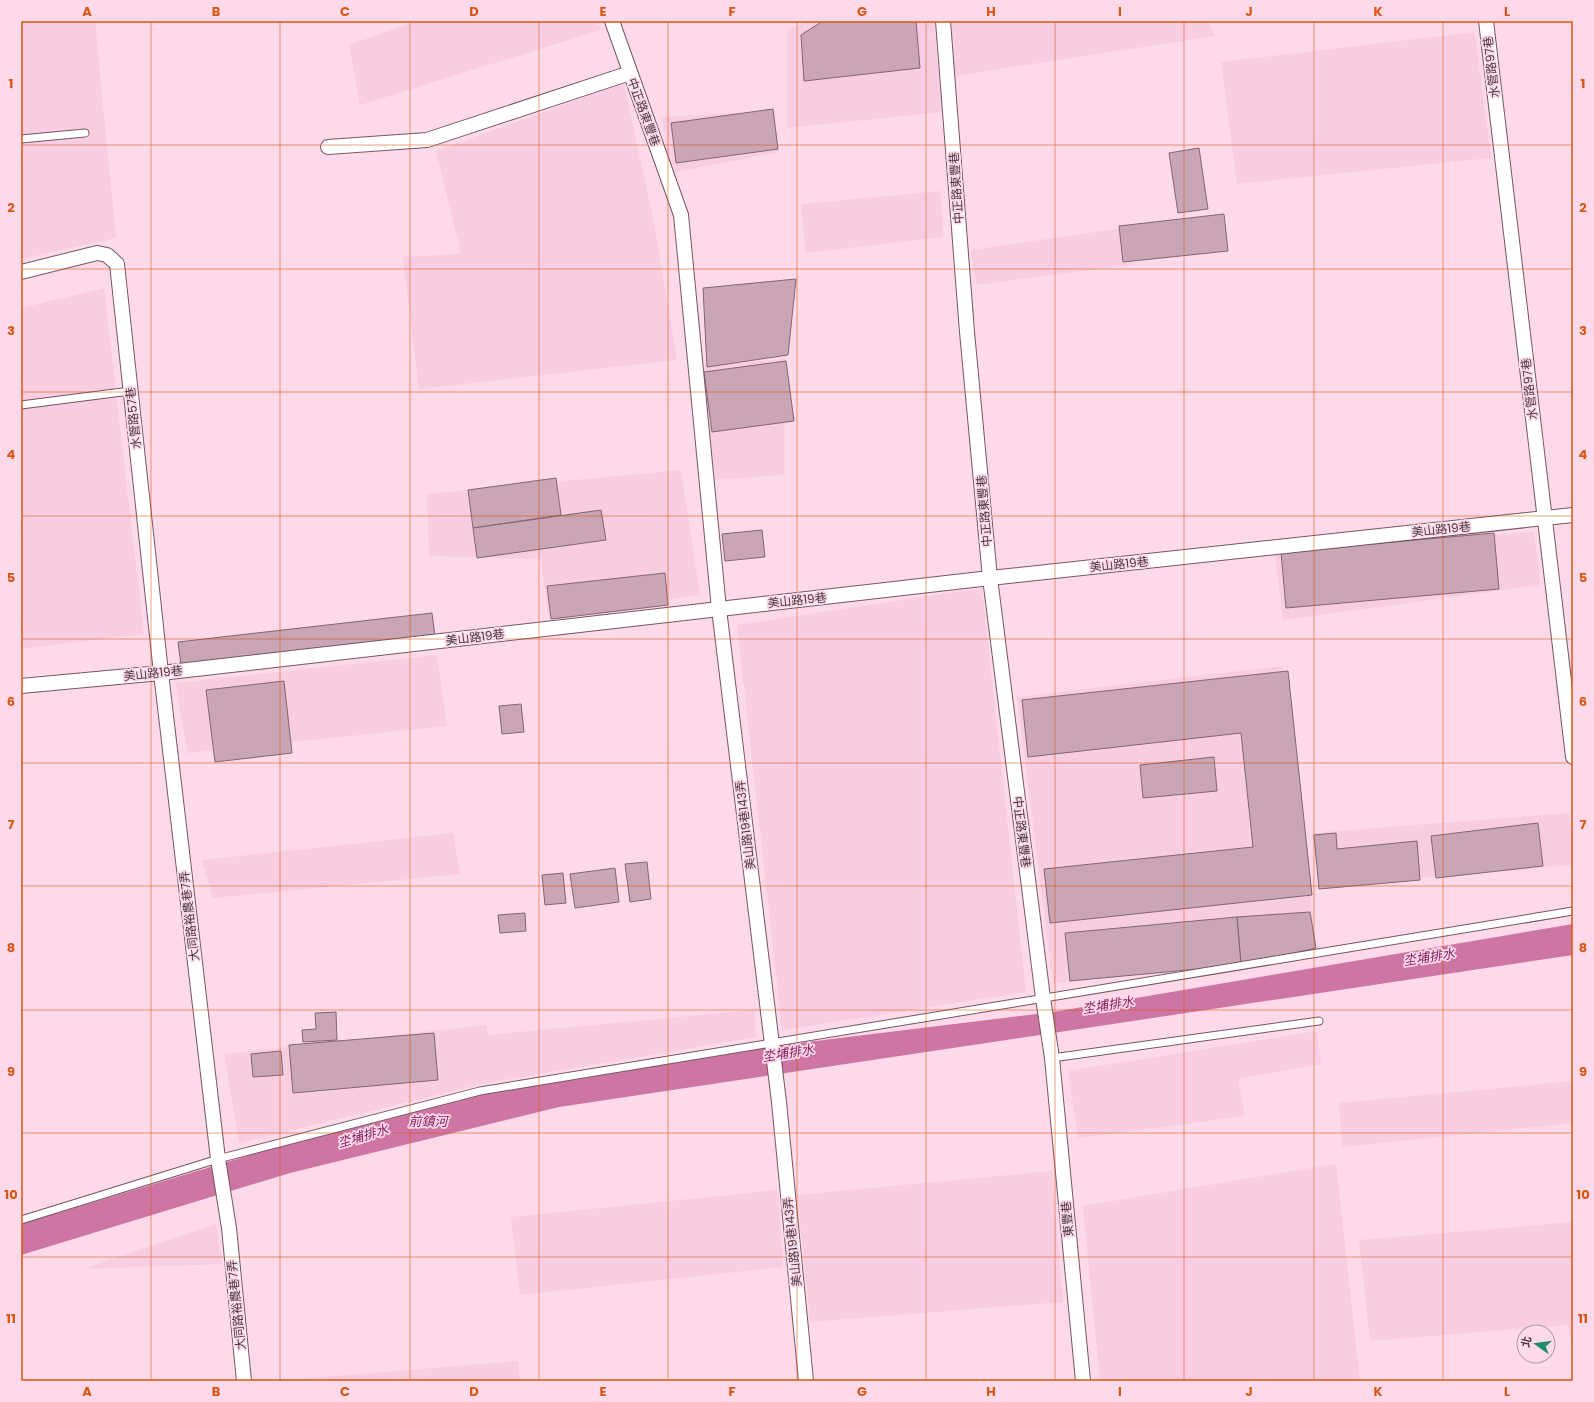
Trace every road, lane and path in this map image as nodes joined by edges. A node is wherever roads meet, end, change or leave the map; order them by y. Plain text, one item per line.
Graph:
1 (612, 21) edge
2 (943, 21) edge
3 (1486, 21) edge
4 (630, 72) junction
5 (85, 133) dead end
6 (21, 139) edge
7 (328, 147) dead end
8 (21, 272) edge
9 (130, 391) junction
10 (21, 405) edge
11 (1573, 514) edge
12 (1544, 518) junction
13 (990, 578) junction
14 (718, 609) junction
15 (161, 673) junction
16 (21, 686) edge
17 (1573, 757) edge
18 (1573, 911) edge
19 (1042, 998) junction
20 (1319, 1021) dead end
21 (771, 1042) junction
22 (1052, 1058) junction
23 (218, 1159) junction
24 (21, 1220) edge
25 (244, 1381) edge
26 (806, 1381) edge
27 (1083, 1381) edge

1 - 4 street, 中正路東豐巷
2 - 13 street, 中正路東豐巷
3 - 12 street, 水管路97巷
4 - 7 street
4 - 14 street, 中正路東豐巷
5 - 6 lane
8 - 9 street, 水管路57巷
9 - 10 lane
9 - 15 street, 水管路57巷
11 - 12 street, 美山路19巷
12 - 13 street, 美山路19巷
12 - 17 street, 水管路97巷
13 - 14 street, 美山路19巷
13 - 19 street, 中正路東豐巷
14 - 15 street, 美山路19巷
14 - 21 street, 美山路19巷143弄
15 - 16 street, 美山路19巷
15 - 23 street, 大同路裕農巷7弄
18 - 19 lane
19 - 21 lane
19 - 22 street, 中正路東豐巷
20 - 22 lane
21 - 23 lane
21 - 26 street, 美山路19巷143弄
22 - 27 street, 東豐巷
23 - 24 lane
23 - 25 street, 大同路裕農巷7弄

